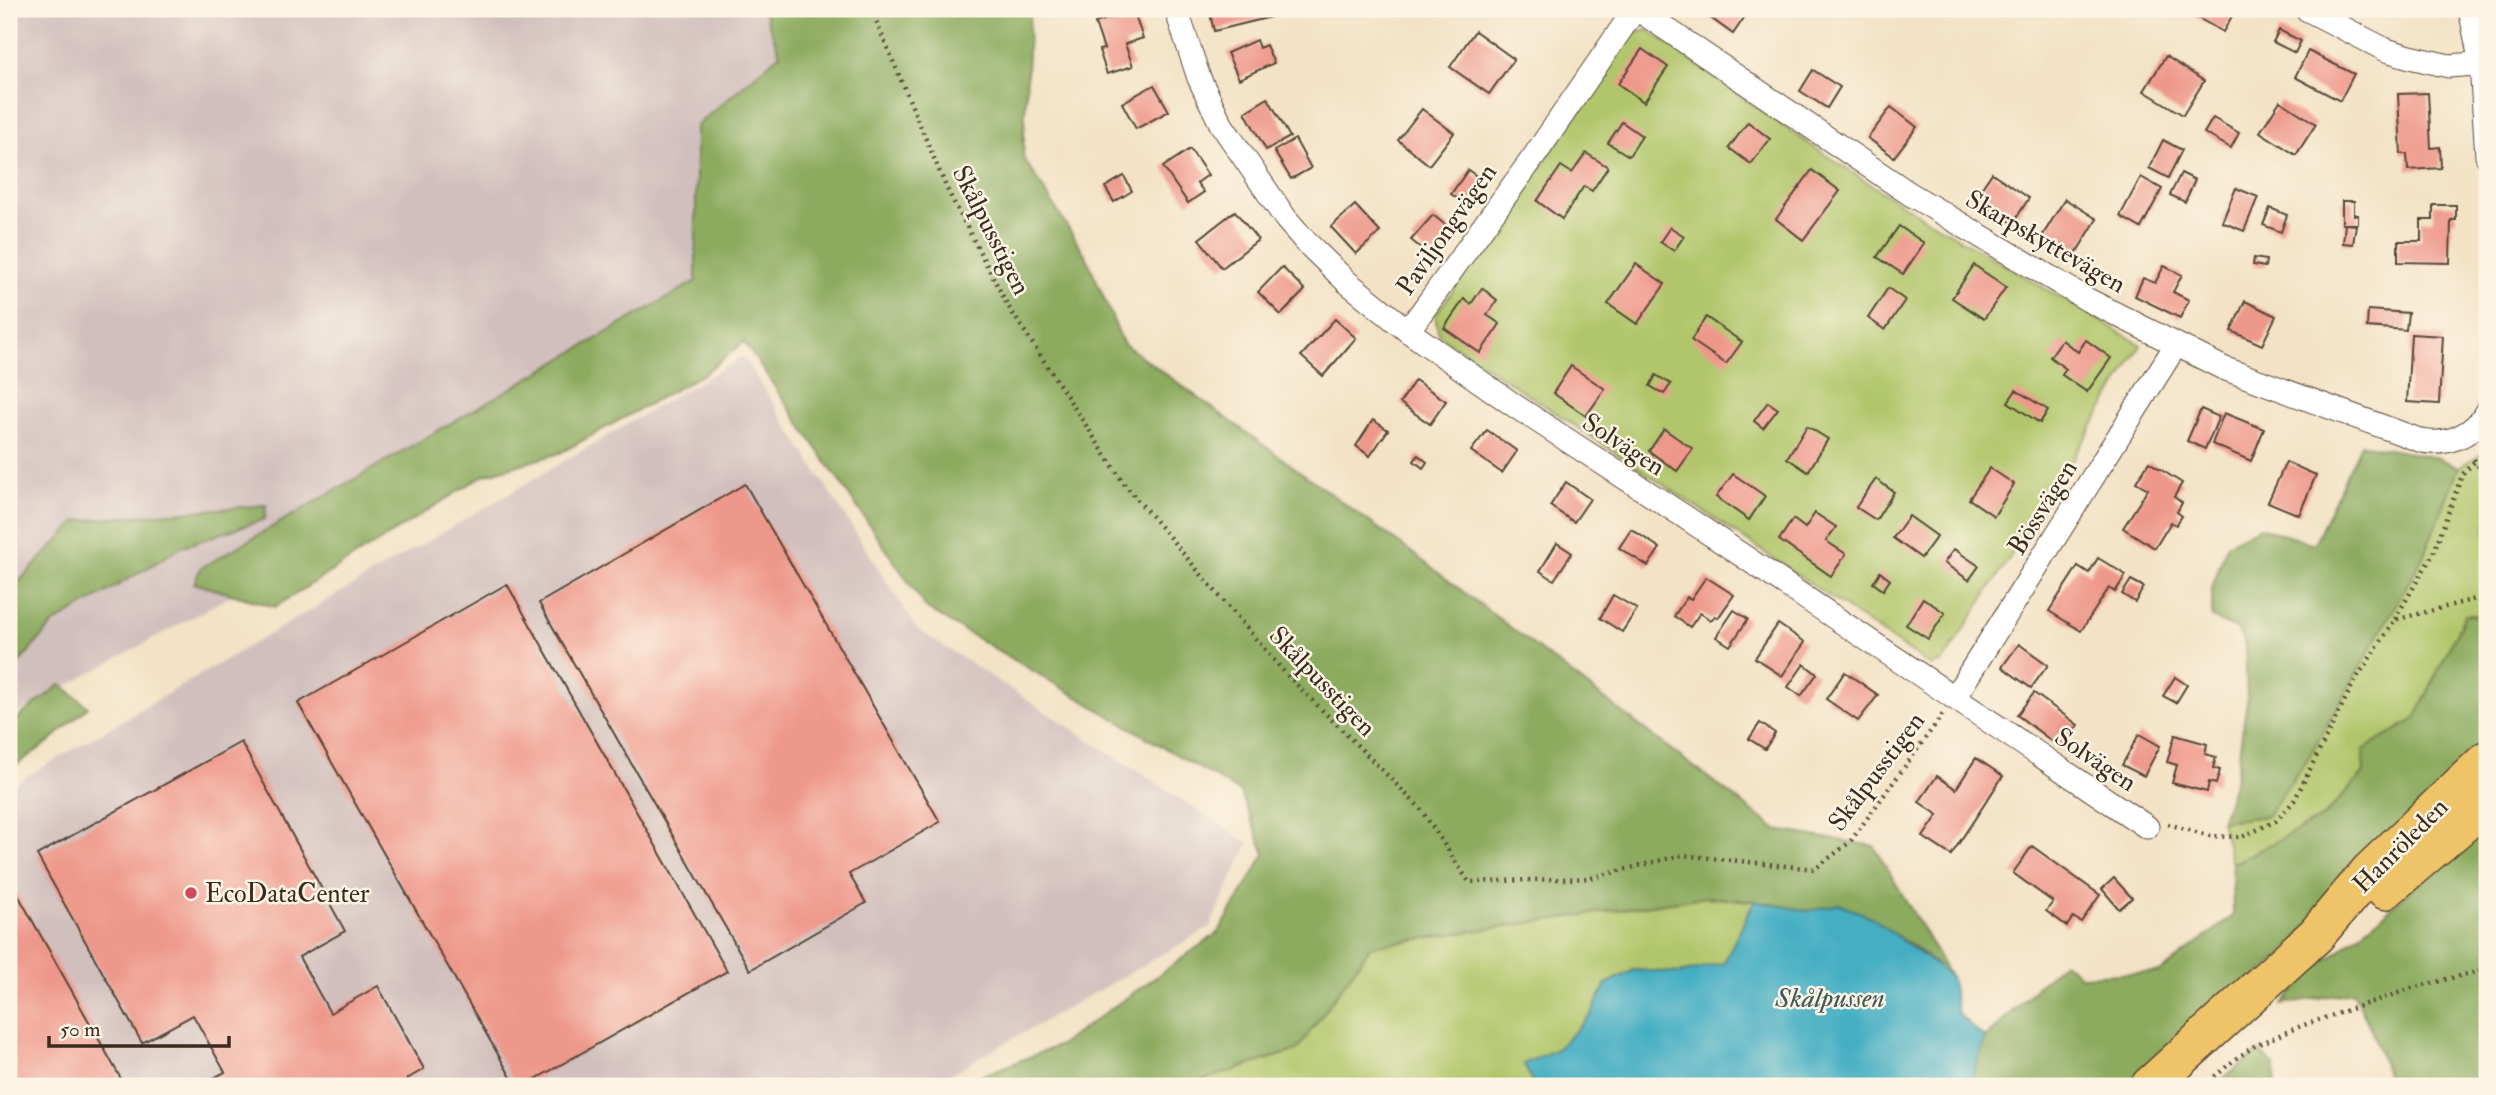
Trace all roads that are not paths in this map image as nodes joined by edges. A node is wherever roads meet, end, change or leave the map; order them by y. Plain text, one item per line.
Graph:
1 (1176, 9) edge
2 (1637, 9) edge
3 (2306, 9) edge
4 (2470, 9) edge
5 (2484, 63) edge
6 (2487, 156) edge
7 (1409, 331) junction
8 (2176, 345) junction
9 (2487, 410) edge
10 (1954, 698) junction
11 (2487, 760) edge
12 (2487, 803) edge
13 (2147, 827) road end
14 (2316, 935) junction
15 (2150, 1086) edge

1 - 7 street, Solvägen
2 - 8 street, Skarpskyttevägen
3 - 5 street
4 - 5 street
5 - 6 street
7 - 7 street, Paviljongvägen
7 - 10 street, Solvägen
8 - 9 street, Skarpskyttevägen
8 - 10 street, Bössvägen
10 - 13 street, Solvägen
11 - 14 highway, Hanröleden
12 - 14 highway, Hanröleden
14 - 15 highway, Hanröleden

